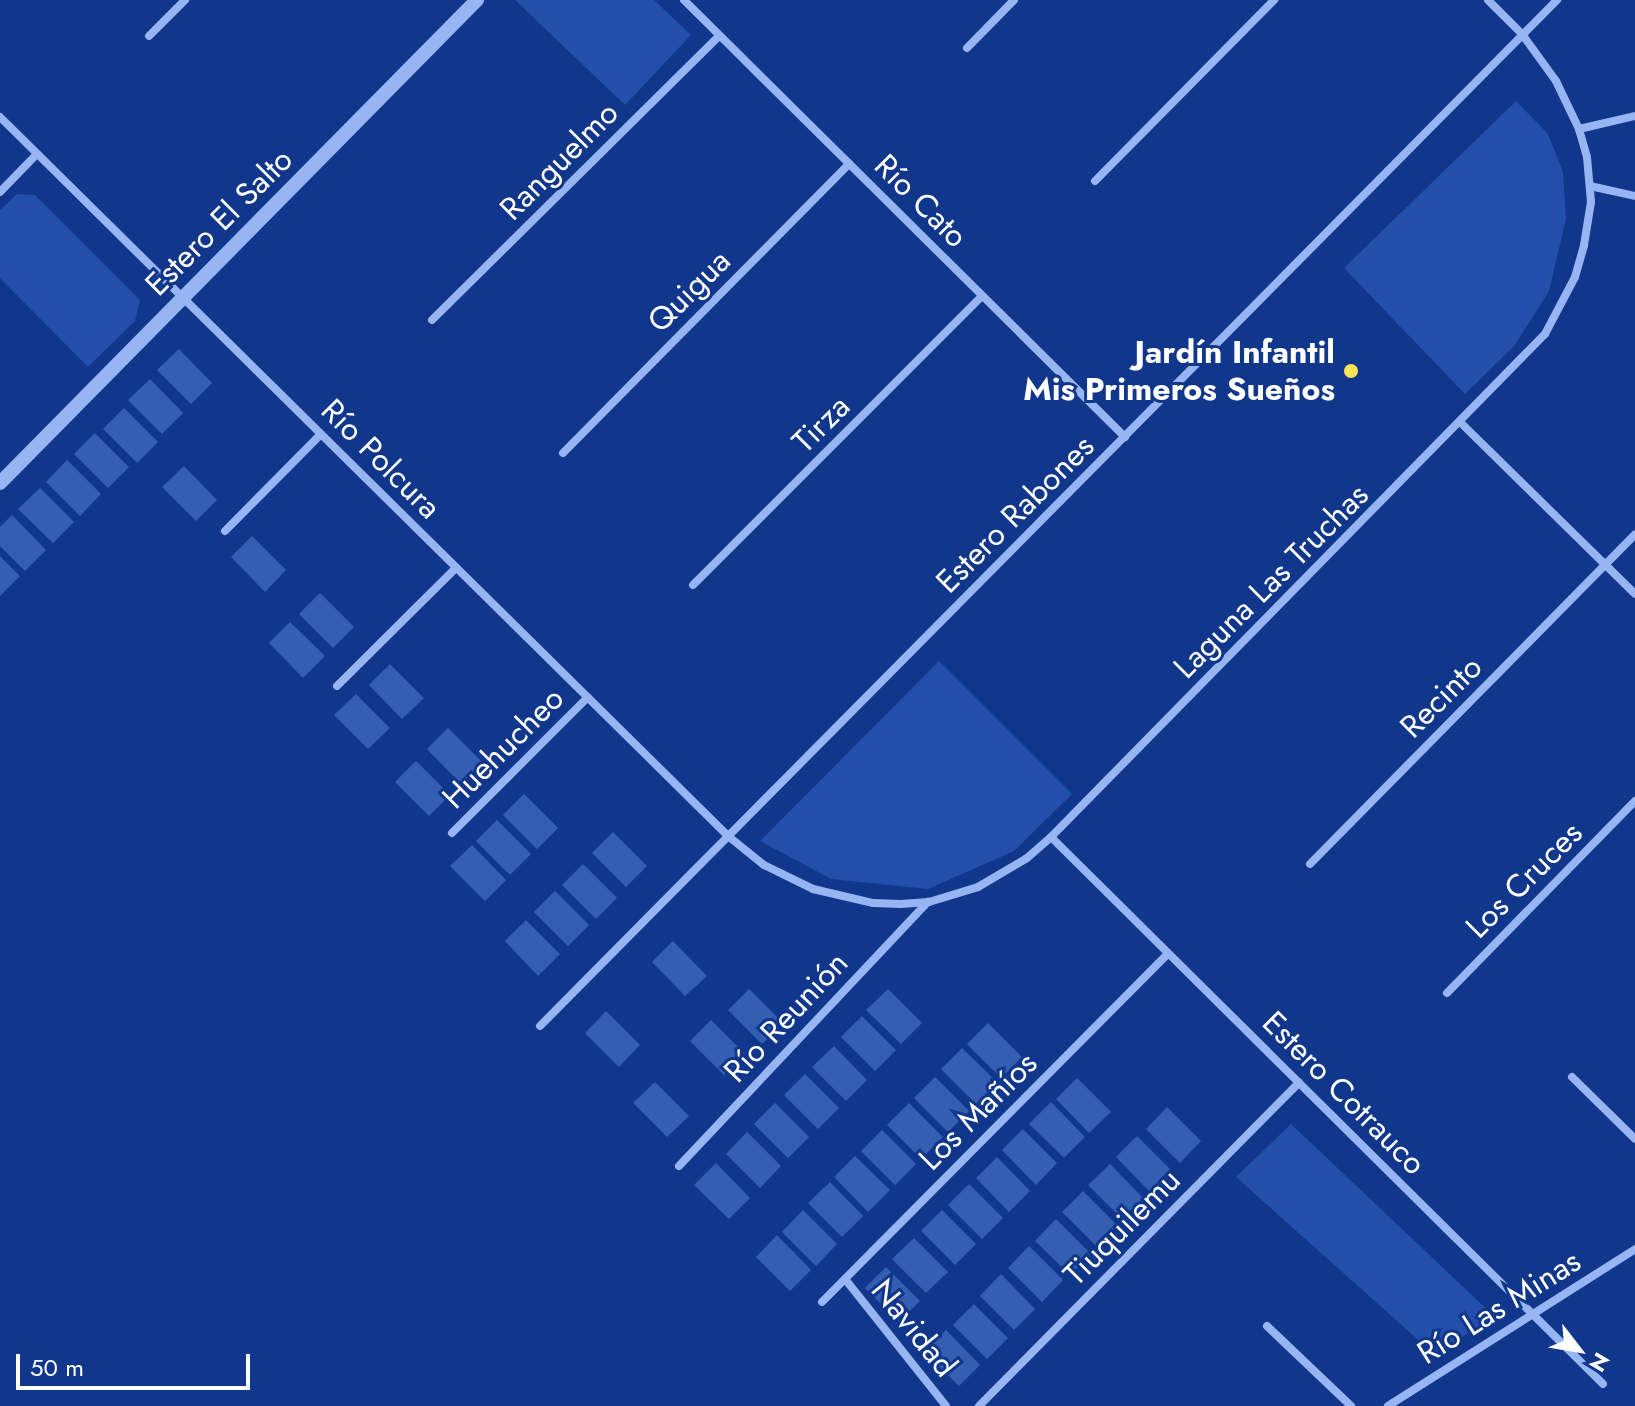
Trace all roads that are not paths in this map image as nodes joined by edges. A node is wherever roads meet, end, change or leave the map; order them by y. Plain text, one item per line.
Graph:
1 (185, 0) edge
2 (477, 0) edge
3 (684, 0) edge
4 (1014, 0) edge
5 (1274, 0) edge
6 (1488, 0) edge
7 (1557, 0) edge
8 (1522, 34) junction
9 (149, 36) dead end
10 (719, 36) junction
11 (967, 48) dead end
12 (1635, 116) edge
13 (0, 117) edge
14 (1579, 129) junction
15 (37, 154) junction
16 (849, 164) junction
17 (1095, 181) dead end
18 (1590, 186) junction
19 (0, 192) edge
20 (1635, 196) edge
21 (982, 296) junction
22 (183, 298) junction
23 (432, 320) dead end
24 (1460, 422) junction
25 (321, 434) junction
26 (1125, 437) junction
27 (563, 453) dead end
28 (0, 483) edge
29 (225, 531) dead end
30 (1635, 534) edge
31 (1605, 565) junction
32 (456, 568) junction
33 (693, 585) dead end
34 (1635, 594) edge
35 (337, 686) dead end
36 (588, 697) junction
37 (1635, 801) edge
38 (452, 833) dead end
39 (728, 836) junction
40 (1051, 837) junction
41 (1310, 864) dead end
42 (929, 902) junction
43 (1168, 953) junction
44 (1447, 993) dead end
45 (540, 1026) dead end
46 (1572, 1077) dead end
47 (1299, 1083) junction
48 (1635, 1139) edge
49 (679, 1166) dead end
50 (1635, 1249) edge
51 (845, 1279) junction
52 (822, 1302) dead end
53 (1533, 1314) junction
54 (1267, 1326) dead end
55 (1603, 1384) dead end
56 (946, 1406) edge
57 (979, 1406) edge
58 (1351, 1406) edge
59 (1388, 1406) edge

1 - 9 street
2 - 22 street, Estero El Salto
3 - 10 street, Río Cato
4 - 11 street
5 - 17 street
6 - 8 street, Laguna Las Truchas
7 - 8 street, Estero Rabones
8 - 14 street, Laguna Las Truchas
8 - 26 street, Estero Rabones
10 - 16 street, Río Cato
10 - 23 street, Ranguelmo
12 - 14 street
13 - 15 street, Río Polcura
14 - 18 street, Laguna Las Truchas
15 - 19 street
15 - 22 street, Río Polcura
16 - 21 street, Río Cato
16 - 27 street, Quigua
18 - 20 street
18 - 24 street, Laguna Las Truchas
21 - 26 street, Río Cato
21 - 33 street, Tirza
22 - 25 street, Río Polcura
22 - 28 street, Estero El Salto
24 - 31 street
24 - 40 street, Laguna Las Truchas
25 - 29 street
25 - 32 street, Río Polcura
26 - 39 street, Estero Rabones
30 - 31 street, Recinto
31 - 34 street
31 - 41 street, Recinto
32 - 35 street
32 - 36 street, Río Polcura
36 - 38 street, Huehucheo
36 - 39 street, Río Polcura
37 - 44 street, Los Cruces
39 - 42 street, Laguna Las Truchas
39 - 45 street, Estero Rabones
40 - 42 street, Laguna Las Truchas
40 - 43 street, Estero Cotrauco
42 - 49 street, Río Reunión
43 - 47 street, Estero Cotrauco
43 - 51 street, Los Mañíos
46 - 48 street
47 - 53 street, Estero Cotrauco
47 - 57 street, Tiuquilemu
50 - 53 street, Río Las Minas
51 - 52 street, Los Mañíos
51 - 56 street, Navidad
53 - 55 street, Estero Cotrauco
53 - 59 street, Río Las Minas
54 - 58 street

